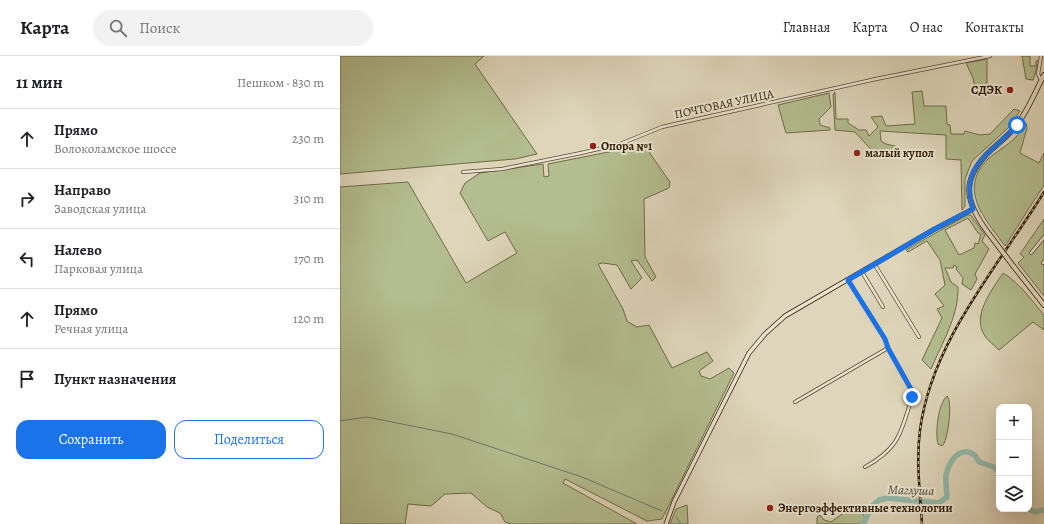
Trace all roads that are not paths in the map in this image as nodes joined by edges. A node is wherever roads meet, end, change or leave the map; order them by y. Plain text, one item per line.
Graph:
1 (990, 56) edge
2 (1041, 56) edge
3 (1044, 75) edge
4 (1042, 80) junction
5 (463, 172) dead end
6 (973, 209) junction
7 (1044, 237) edge
8 (1031, 253) dead end
9 (875, 264) junction
10 (862, 272) junction
11 (848, 280) junction
12 (1044, 305) edge
13 (884, 306) dead end
14 (919, 337) dead end
15 (888, 348) junction
16 (795, 402) dead end
17 (865, 467) dead end
18 (666, 524) edge

1 - 5 street, ПОЧТОВАЯ УЛИЦА
2 - 4 street
3 - 4 main road
4 - 6 main road
6 - 9 main road
6 - 12 main road, bridge
7 - 8 street
9 - 10 main road
9 - 14 street
10 - 11 main road
10 - 13 street
11 - 15 street
11 - 18 main road
15 - 16 street
15 - 17 street

